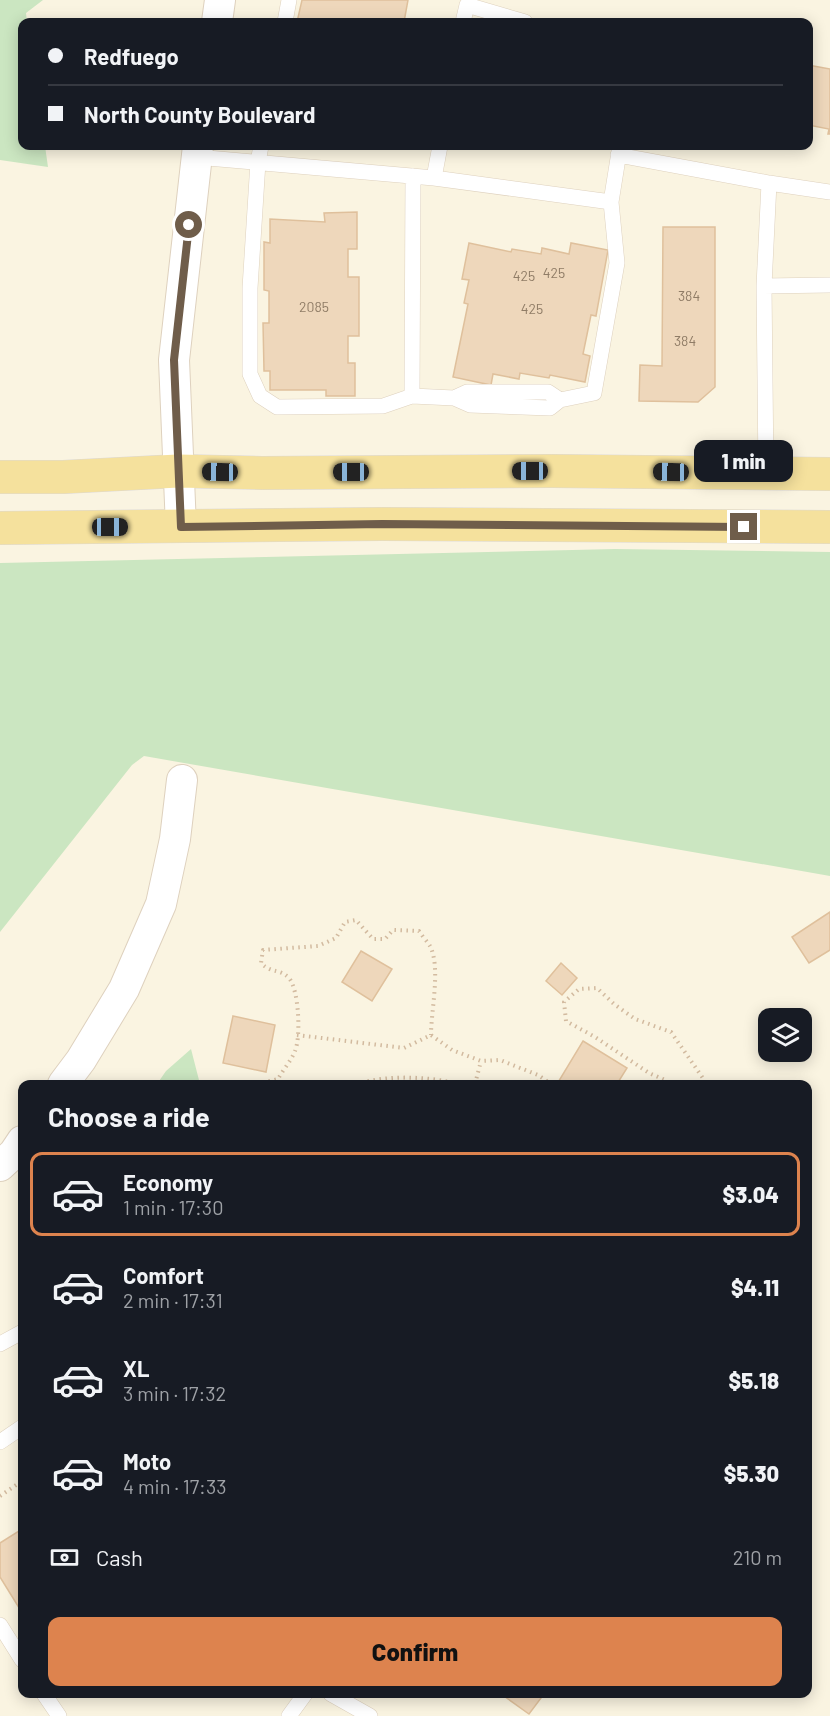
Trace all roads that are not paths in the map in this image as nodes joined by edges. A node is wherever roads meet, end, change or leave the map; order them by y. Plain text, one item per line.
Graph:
1 (220, 0) edge
2 (289, 0) edge
3 (464, 3) edge
4 (218, 18) edge
5 (286, 18) edge
6 (463, 18) edge
7 (512, 18) edge
8 (260, 150) edge
9 (439, 150) edge
10 (619, 150) edge
11 (197, 151) edge
12 (258, 162) junction
13 (413, 176) junction
14 (434, 178) junction
15 (769, 183) junction
16 (830, 192) edge
17 (611, 202) junction
18 (830, 285) edge
19 (764, 286) junction
20 (412, 396) junction
21 (178, 471) junction
22 (766, 473) junction
23 (830, 474) edge
24 (0, 477) edge
25 (181, 527) junction
26 (830, 527) edge
27 (0, 528) edge
28 (182, 780) dead end
29 (66, 1080) edge
30 (18, 1334) edge
31 (0, 1344) edge
32 (18, 1430) edge
33 (0, 1442) edge
34 (0, 1625) edge
35 (18, 1654) edge
36 (47, 1698) edge
37 (302, 1698) edge
38 (338, 1698) edge
39 (59, 1716) edge
40 (289, 1716) edge
41 (370, 1716) edge

1 - 4 street
2 - 5 lane
3 - 6 lane
3 - 7 lane
8 - 12 lane
9 - 14 lane
10 - 15 lane
10 - 17 lane
11 - 12 lane
11 - 21 street
12 - 13 lane
12 - 20 lane
13 - 14 lane
13 - 20 lane
14 - 17 lane
15 - 16 lane
15 - 19 lane
17 - 20 lane
18 - 19 lane
19 - 22 lane
21 - 22 main road
21 - 24 main road
21 - 25 street
22 - 23 main road
25 - 26 main road
25 - 27 main road
28 - 29 street
30 - 31 lane
32 - 33 lane
34 - 35 lane
36 - 39 lane
37 - 40 lane
38 - 41 lane

